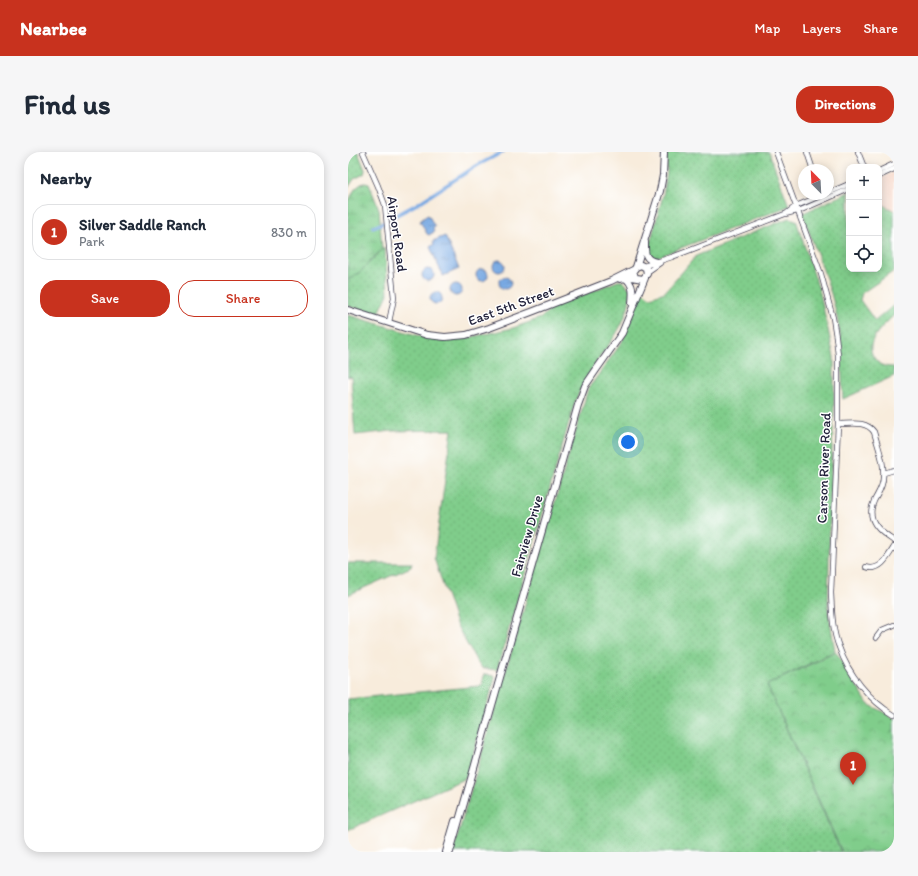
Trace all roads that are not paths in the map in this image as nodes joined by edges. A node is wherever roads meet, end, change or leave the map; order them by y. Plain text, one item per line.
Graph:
1 (363, 152) edge
2 (664, 152) edge
3 (776, 152) edge
4 (806, 152) edge
5 (858, 152) edge
6 (811, 164) edge
7 (863, 164) edge
8 (894, 164) edge
9 (894, 169) edge
10 (882, 170) edge
11 (882, 175) edge
12 (846, 185) edge
13 (846, 190) edge
14 (834, 191) edge
15 (834, 193) edge
16 (814, 200) edge
17 (797, 208) junction
18 (644, 240) junction
19 (672, 257) junction
20 (656, 262) junction
21 (641, 270) junction
22 (625, 278) junction
23 (636, 278) junction
24 (611, 281) junction
25 (633, 306) junction
26 (348, 310) edge
27 (389, 322) junction
28 (838, 424) junction
29 (894, 470) edge
30 (884, 473) junction
31 (894, 541) edge
32 (894, 547) edge
33 (866, 567) dead end
34 (894, 625) edge
35 (876, 638) dead end
36 (894, 715) edge
37 (468, 785) junction
38 (446, 852) edge
39 (450, 852) edge

1 - 27 street, Airport Road
2 - 18 main road, Fairview Drive
3 - 17 street, Carson River Road
4 - 6 street
5 - 7 street
8 - 10 street
9 - 11 street
12 - 14 street, East 5th Street
13 - 15 street, East 5th Street
16 - 17 street, East 5th Street
17 - 19 street, East 5th Street
17 - 28 street, Carson River Road
18 - 20 main road
18 - 21 main road, Fairview Drive
19 - 20 street, East 5th Street
19 - 21 street, East 5th Street
20 - 21 street, East 5th Street
21 - 23 main road
21 - 23 main road, East 5th Street
21 - 24 main road, East 5th Street
21 - 25 main road, Fairview Drive
22 - 23 main road, East 5th Street
22 - 24 main road, East 5th Street
22 - 25 main road
23 - 25 main road, Fairview Drive
24 - 27 main road, East 5th Street
25 - 37 main road, Fairview Drive
26 - 27 main road, East 5th Street
28 - 30 street
28 - 36 street, Carson River Road
29 - 30 street
30 - 31 street
32 - 33 street
34 - 35 street
37 - 38 main road, Fairview Drive
37 - 39 main road, Fairview Drive

